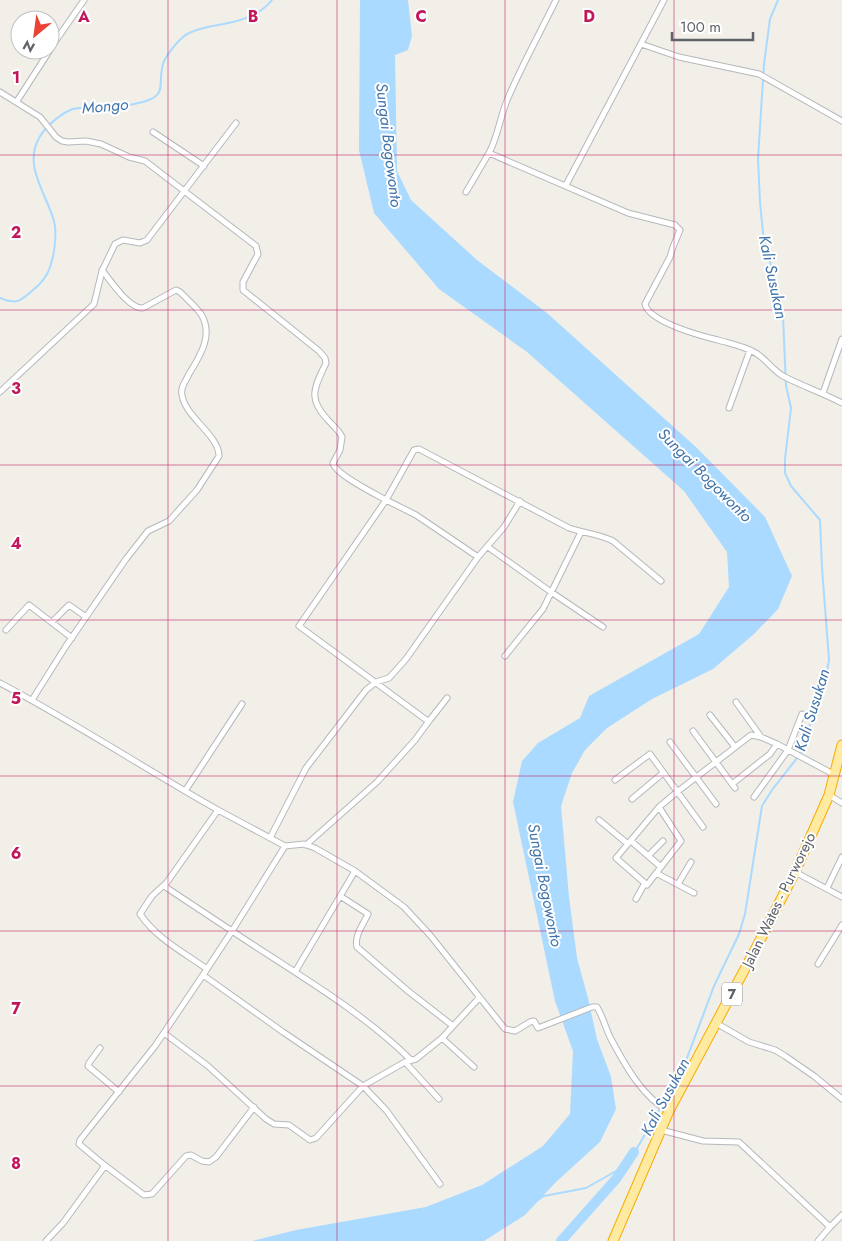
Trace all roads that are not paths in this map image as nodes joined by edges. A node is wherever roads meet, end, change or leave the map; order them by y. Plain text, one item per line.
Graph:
1 (84, 0) edge
2 (556, 0) edge
3 (664, 0) edge
4 (60, 35) edge
5 (641, 44) junction
6 (44, 60) edge
7 (0, 92) edge
8 (17, 102) junction
9 (842, 121) edge
10 (236, 123) dead end
11 (153, 132) dead end
12 (488, 153) junction
13 (204, 166) junction
14 (566, 185) junction
15 (184, 191) junction
16 (466, 192) dead end
17 (102, 270) junction
18 (842, 339) edge
19 (750, 350) junction
20 (0, 392) edge
21 (823, 392) junction
22 (842, 403) edge
23 (729, 408) dead end
24 (386, 500) junction
25 (520, 501) junction
26 (581, 532) junction
27 (488, 547) junction
28 (478, 557) junction
29 (662, 581) dead end
30 (551, 592) junction
31 (86, 617) junction
32 (52, 622) junction
33 (603, 627) dead end
34 (6, 630) dead end
35 (72, 638) junction
36 (505, 656) dead end
37 (0, 682) edge
38 (376, 682) junction
39 (447, 698) dead end
40 (32, 700) junction
41 (736, 702) dead end
42 (242, 704) dead end
43 (802, 714) dead end
44 (710, 715) dead end
45 (429, 721) junction
46 (693, 731) dead end
47 (761, 737) junction
48 (670, 742) dead end
49 (777, 744) junction
50 (842, 745) edge
51 (735, 747) junction
52 (788, 750) junction
53 (716, 762) junction
54 (664, 773) junction
55 (835, 775) junction
56 (696, 777) junction
57 (615, 780) dead end
58 (185, 791) junction
59 (677, 792) junction
60 (829, 795) junction
61 (754, 796) dead end
62 (632, 799) dead end
63 (842, 803) edge
64 (716, 804) dead end
65 (659, 807) junction
66 (218, 810) junction
67 (599, 820) dead end
68 (703, 827) dead end
69 (270, 838) junction
70 (663, 840) dead end
71 (630, 842) junction
72 (306, 845) junction
73 (285, 846) junction
74 (648, 856) junction
75 (842, 857) edge
76 (691, 862) dead end
77 (661, 867) junction
78 (355, 871) junction
79 (794, 872) junction
80 (656, 873) junction
81 (645, 883) junction
82 (165, 884) junction
83 (678, 884) junction
84 (827, 888) junction
85 (694, 893) dead end
86 (340, 896) junction
87 (842, 897) edge
88 (636, 899) dead end
89 (842, 926) edge
90 (232, 931) junction
91 (818, 964) dead end
92 (207, 969) junction
93 (295, 972) junction
94 (203, 974) junction
95 (479, 998) junction
96 (716, 1023) junction
97 (453, 1026) junction
98 (164, 1033) junction
99 (442, 1038) junction
100 (100, 1048) dead end
101 (408, 1061) junction
102 (474, 1067) dead end
103 (363, 1086) junction
104 (119, 1092) junction
105 (439, 1099) dead end
106 (842, 1099) edge
107 (254, 1107) junction
108 (667, 1110) junction
109 (660, 1130) junction
110 (103, 1164) junction
111 (440, 1184) dead end
112 (842, 1215) edge
113 (830, 1226) junction
114 (46, 1241) edge
115 (613, 1241) edge
116 (818, 1241) edge

1 - 4 street
2 - 12 street
3 - 5 street
5 - 9 street
5 - 14 street
6 - 8 street
7 - 8 street
8 - 15 street
10 - 13 street
11 - 13 street
12 - 14 street
12 - 16 street
13 - 15 street
14 - 19 street
15 - 17 street
15 - 24 street
17 - 20 street
17 - 31 street
18 - 21 street
19 - 21 street
19 - 23 street
21 - 22 street
24 - 25 street
24 - 28 street
24 - 38 street
25 - 26 street
25 - 27 street
26 - 29 street
26 - 30 street
27 - 28 street
27 - 30 street
28 - 38 street
30 - 33 street
30 - 36 street
31 - 32 street
31 - 35 street
32 - 34 street
32 - 35 street
35 - 40 street
37 - 40 street
38 - 45 street
38 - 69 street
39 - 45 street
40 - 58 street
41 - 47 street
42 - 58 street
43 - 52 street
44 - 51 street
45 - 72 street
46 - 53 street
47 - 49 street
47 - 51 street
48 - 56 street
49 - 52 street
49 - 53 street
50 - 55 highway, Jalan Wates - Purworejo / 7
51 - 53 street
52 - 55 street
52 - 61 street
53 - 56 street
54 - 57 street
54 - 59 street
54 - 62 street
55 - 60 highway, Jalan Wates - Purworejo / 7
56 - 59 street
56 - 64 street
58 - 66 street
59 - 65 street
59 - 68 street
60 - 63 street
60 - 79 highway, Jalan Wates - Purworejo / 7
65 - 71 street
65 - 77 street
66 - 69 street
66 - 82 street
67 - 71 street
69 - 73 street
70 - 74 street
71 - 74 street
71 - 81 street
72 - 73 street
72 - 78 street
73 - 90 street
74 - 77 street
75 - 84 street
76 - 83 street
77 - 80 street
78 - 86 street
78 - 95 street
79 - 84 street
79 - 96 highway, Jalan Wates - Purworejo / 7
80 - 81 street
80 - 83 street
81 - 88 street
82 - 90 street
82 - 92 street
83 - 85 street
84 - 87 street
86 - 93 street
86 - 97 street
89 - 91 street
90 - 92 street
90 - 93 street
92 - 94 street
93 - 101 street
94 - 98 street
94 - 103 street
95 - 97 street
95 - 108 street
96 - 106 street
96 - 108 highway, Jalan Wates - Purworejo / 7
97 - 99 street
98 - 104 street
98 - 107 street
99 - 101 street
99 - 102 street
100 - 104 street
101 - 103 street
101 - 105 street
103 - 107 street
103 - 111 street
104 - 110 street
107 - 110 street
108 - 109 highway, Jalan Wates - Purworejo / 7
109 - 113 street
109 - 115 highway, Jalan Wates - Purworejo / 7
110 - 114 street
112 - 113 street
113 - 116 street

